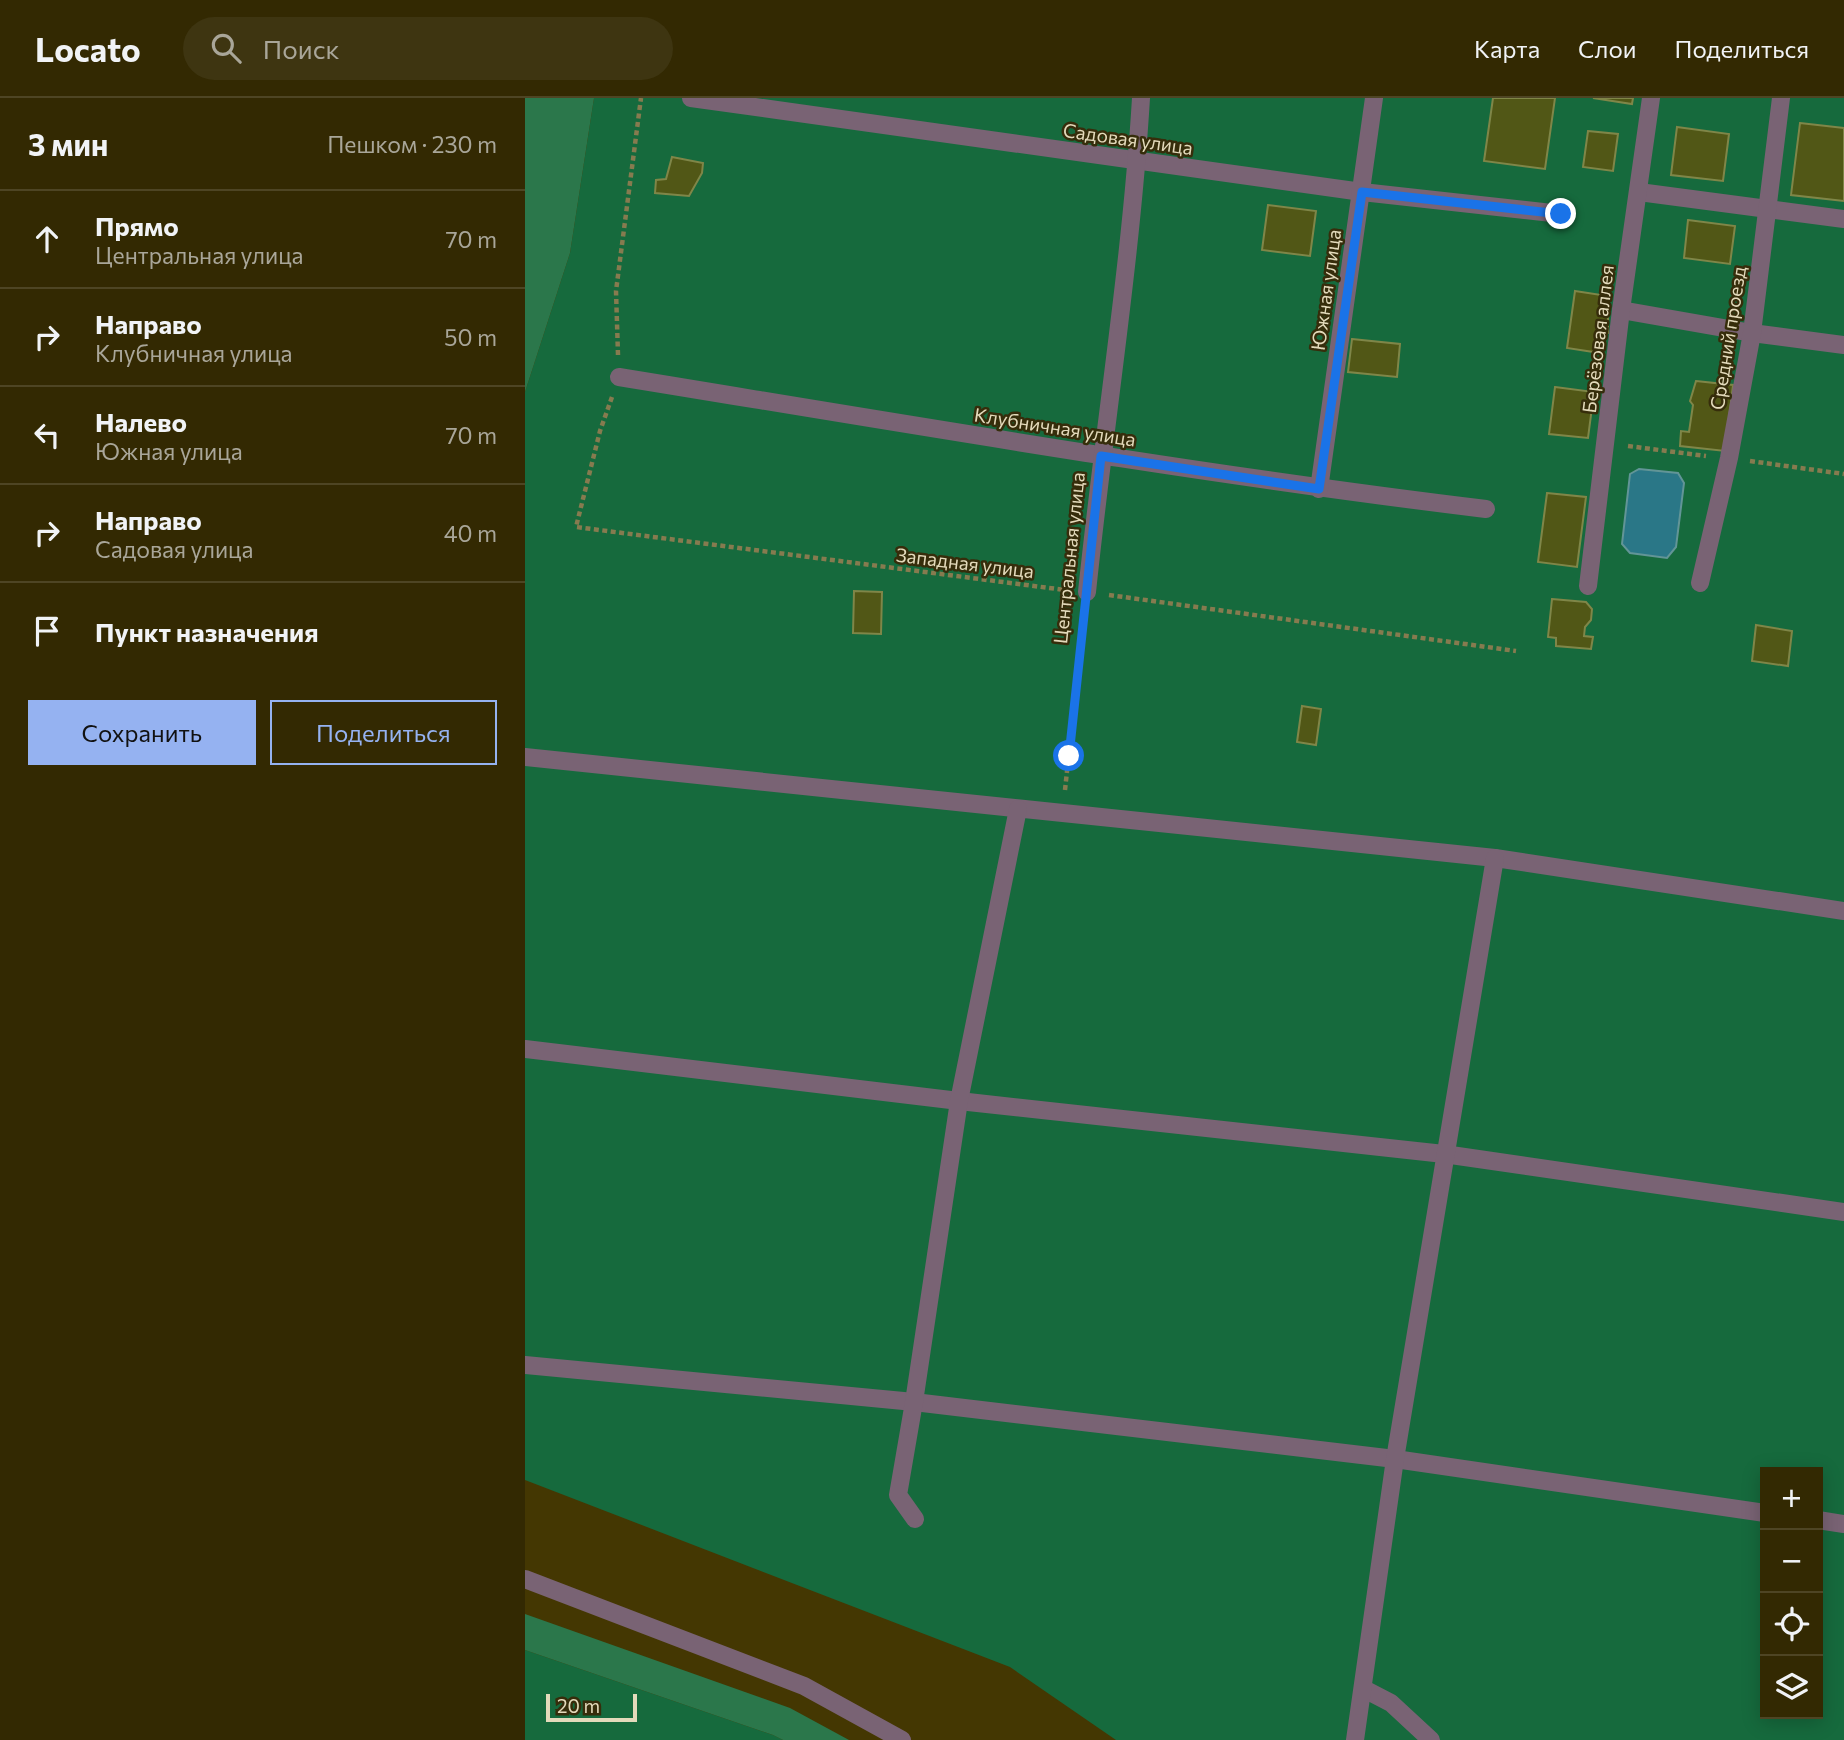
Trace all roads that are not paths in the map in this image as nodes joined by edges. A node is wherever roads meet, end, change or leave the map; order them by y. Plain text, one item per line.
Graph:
1 (691, 98) edge
2 (1141, 98) edge
3 (1374, 98) edge
4 (1651, 98) edge
5 (1781, 98) edge
6 (1137, 162) junction
7 (1362, 192) junction
8 (1639, 192) junction
9 (1767, 209) junction
10 (1561, 214) dead end
11 (1844, 219) edge
12 (1621, 310) junction
13 (1752, 333) junction
14 (1844, 345) edge
15 (619, 377) road end
16 (1101, 456) junction
17 (1319, 489) junction
18 (1486, 509) dead end
19 (1700, 583) dead end
20 (1588, 586) dead end
21 (1087, 592) road end
22 (525, 757) edge
23 (1018, 809) junction
24 (1495, 858) junction
25 (1844, 911) edge
26 (525, 1049) edge
27 (959, 1101) junction
28 (1444, 1154) junction
29 (1844, 1212) edge
30 (525, 1365) edge
31 (914, 1402) junction
32 (1395, 1459) junction
33 (1760, 1512) edge
34 (915, 1518) dead end
35 (1823, 1521) edge
36 (1844, 1524) edge
37 (525, 1579) edge
38 (1364, 1689) junction
39 (902, 1740) edge
40 (1355, 1740) edge
41 (1431, 1740) edge

1 - 6 street, Садовая улица
2 - 6 street, Центральная улица
3 - 7 street, Южная улица
4 - 8 street, Берёзовая аллея
5 - 9 street, Средний проезд
6 - 7 street, Садовая улица
6 - 16 street, Центральная улица
7 - 10 street, Садовая улица
7 - 17 street, Южная улица
8 - 9 street
8 - 12 street, Берёзовая аллея
9 - 11 street
9 - 13 street, Средний проезд
12 - 13 street
12 - 20 street, Берёзовая аллея
13 - 14 street
13 - 19 street, Средний проезд
15 - 16 street, Клубничная улица
16 - 17 street, Клубничная улица
16 - 21 street, Центральная улица
17 - 18 street, Клубничная улица
22 - 23 street
23 - 24 street
23 - 27 street
24 - 25 street
24 - 28 street
26 - 27 street
27 - 28 street
27 - 31 street
28 - 29 street
28 - 32 street
30 - 31 street
31 - 32 street
31 - 34 street
32 - 33 street
32 - 38 street
35 - 36 street
37 - 39 street
38 - 40 street
38 - 41 street

